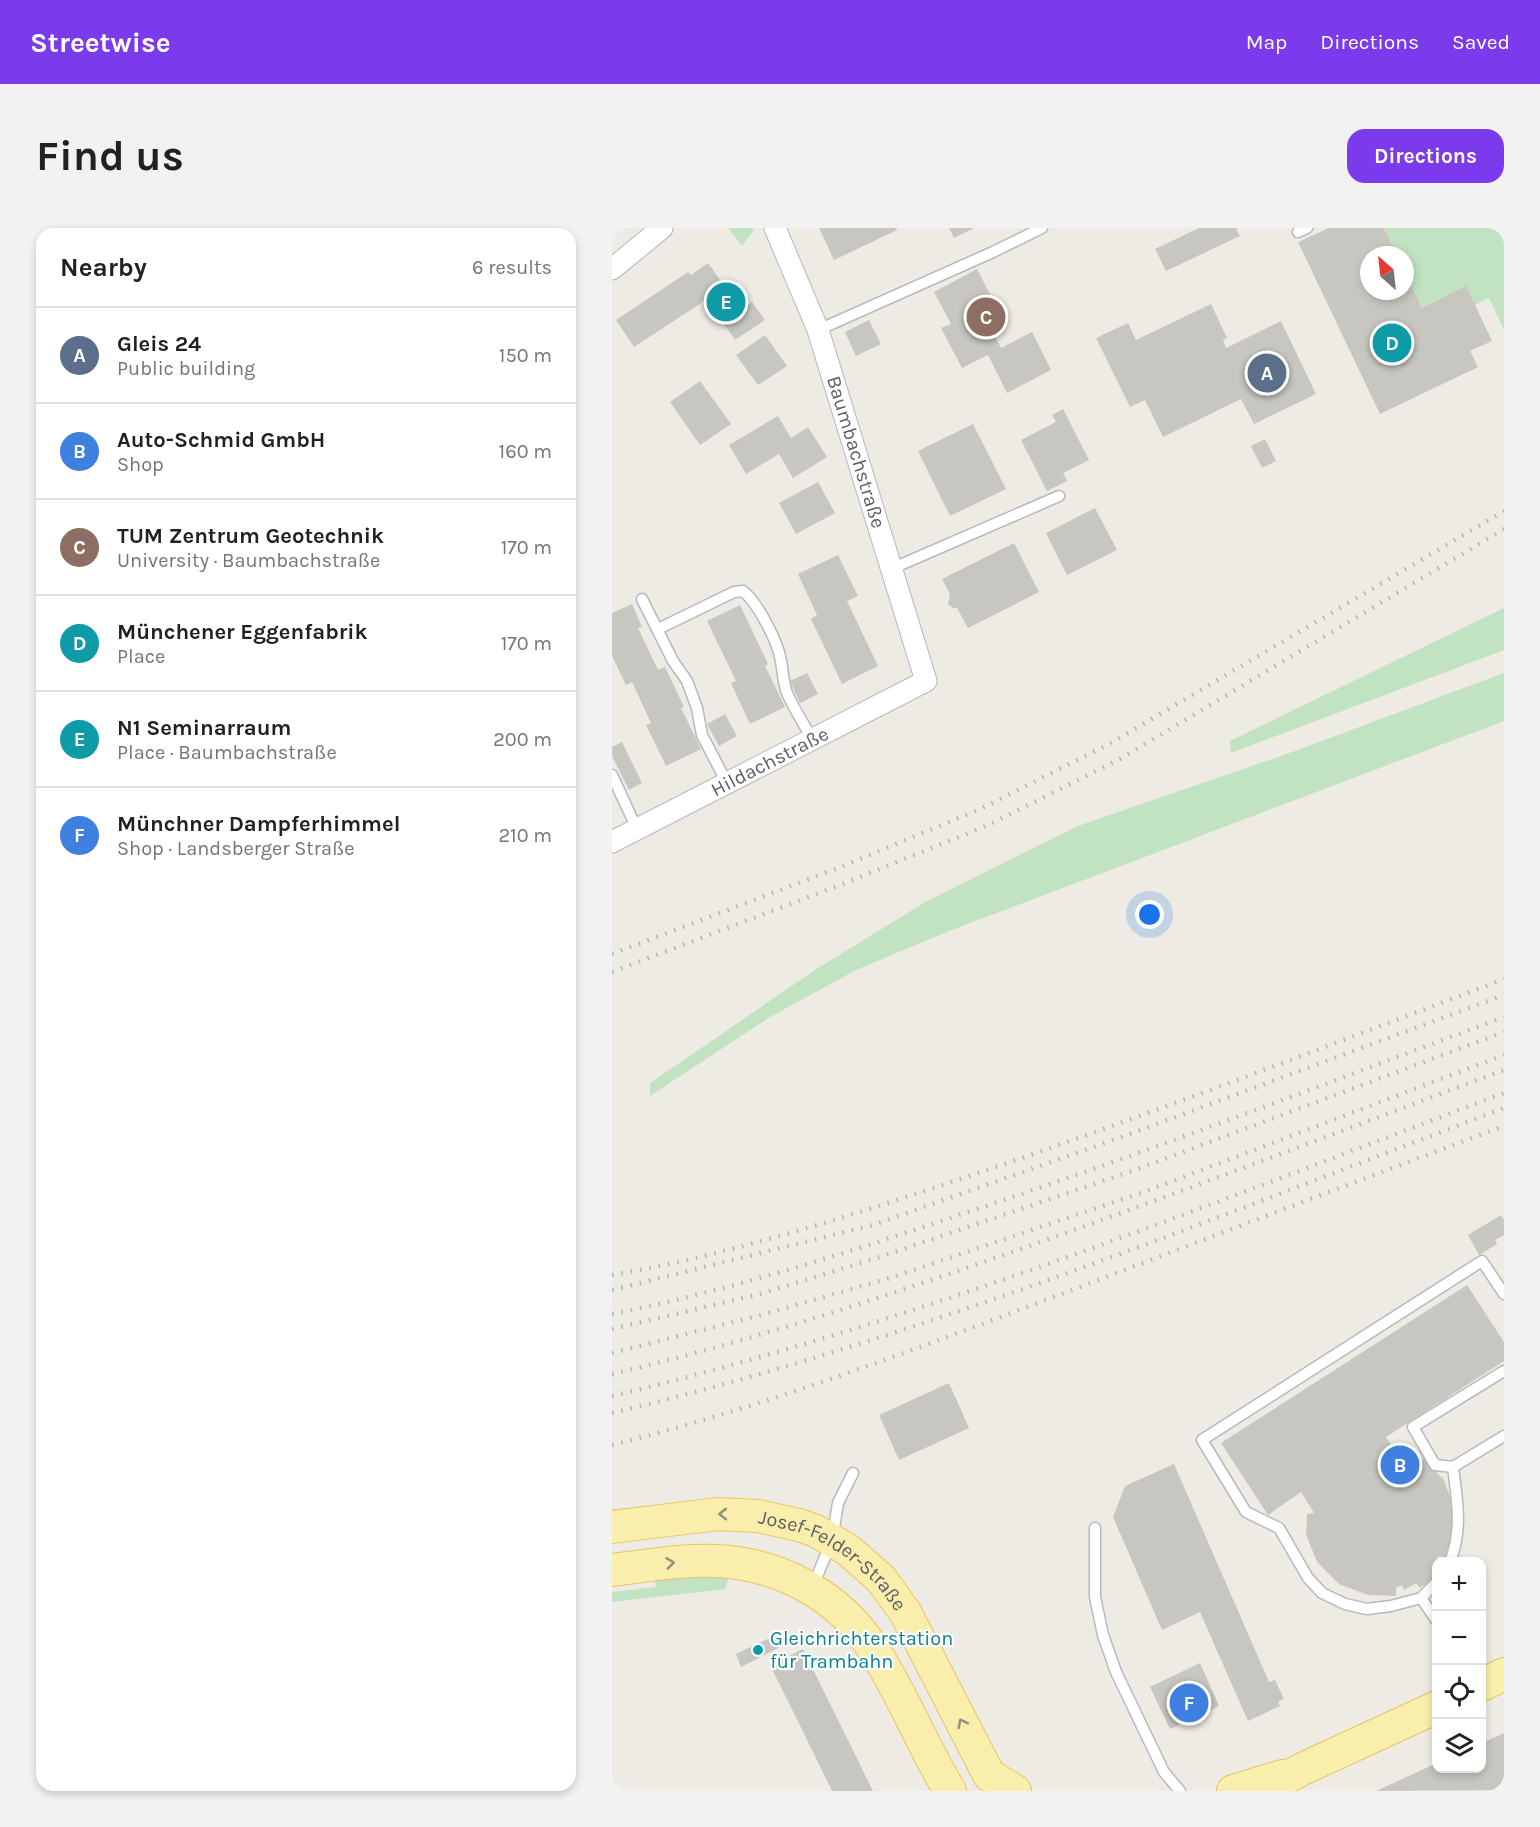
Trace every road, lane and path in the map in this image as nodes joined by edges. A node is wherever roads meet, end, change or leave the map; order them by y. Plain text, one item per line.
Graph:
1 (662, 228) edge
2 (775, 228) edge
3 (1042, 228) edge
4 (612, 269) edge
5 (818, 330) junction
6 (1059, 496) dead end
7 (891, 569) junction
8 (642, 599) dead end
9 (658, 629) junction
10 (926, 681) joint
11 (812, 739) junction
12 (612, 775) edge
13 (727, 783) junction
14 (638, 829) junction
15 (612, 842) edge
16 (1504, 1294) edge
17 (1504, 1371) edge
18 (1504, 1436) edge
19 (1453, 1467) junction
20 (853, 1473) dead end
21 (612, 1527) edge
22 (1095, 1528) dead end
23 (832, 1540) junction
24 (1452, 1557) edge
25 (612, 1570) edge
26 (1432, 1587) edge
27 (811, 1589) junction
28 (1421, 1598) junction
29 (1432, 1614) edge
30 (1504, 1674) edge
31 (1486, 1683) edge
32 (1432, 1709) edge
33 (1300, 1770) junction
34 (950, 1791) edge
35 (1015, 1791) edge
36 (1180, 1791) edge
37 (1233, 1791) edge
38 (1263, 1791) edge

1 - 4 street
2 - 5 street, Baumbachstraße
3 - 5 lane
5 - 7 street, Baumbachstraße
6 - 7 lane
7 - 10 street, Baumbachstraße
8 - 9 lane
9 - 11 lane
9 - 13 lane
10 - 11 street, Hildachstraße
11 - 13 street, Hildachstraße
12 - 14 lane
13 - 14 street, Hildachstraße
14 - 15 street, Hildachstraße
16 - 28 lane
17 - 19 lane
18 - 19 lane
19 - 24 lane
20 - 23 lane
23 -> 21 main road, Josef-Felder-Straße
22 - 36 lane
23 - 27 lane
35 -> 23 main road, Josef-Felder-Straße
25 -> 27 main road, Josef-Felder-Straße
26 - 28 lane
27 - 34 main road, Josef-Felder-Straße
28 - 29 lane
30 - 31 main road
32 - 33 main road
33 - 37 main road
33 - 38 main road

